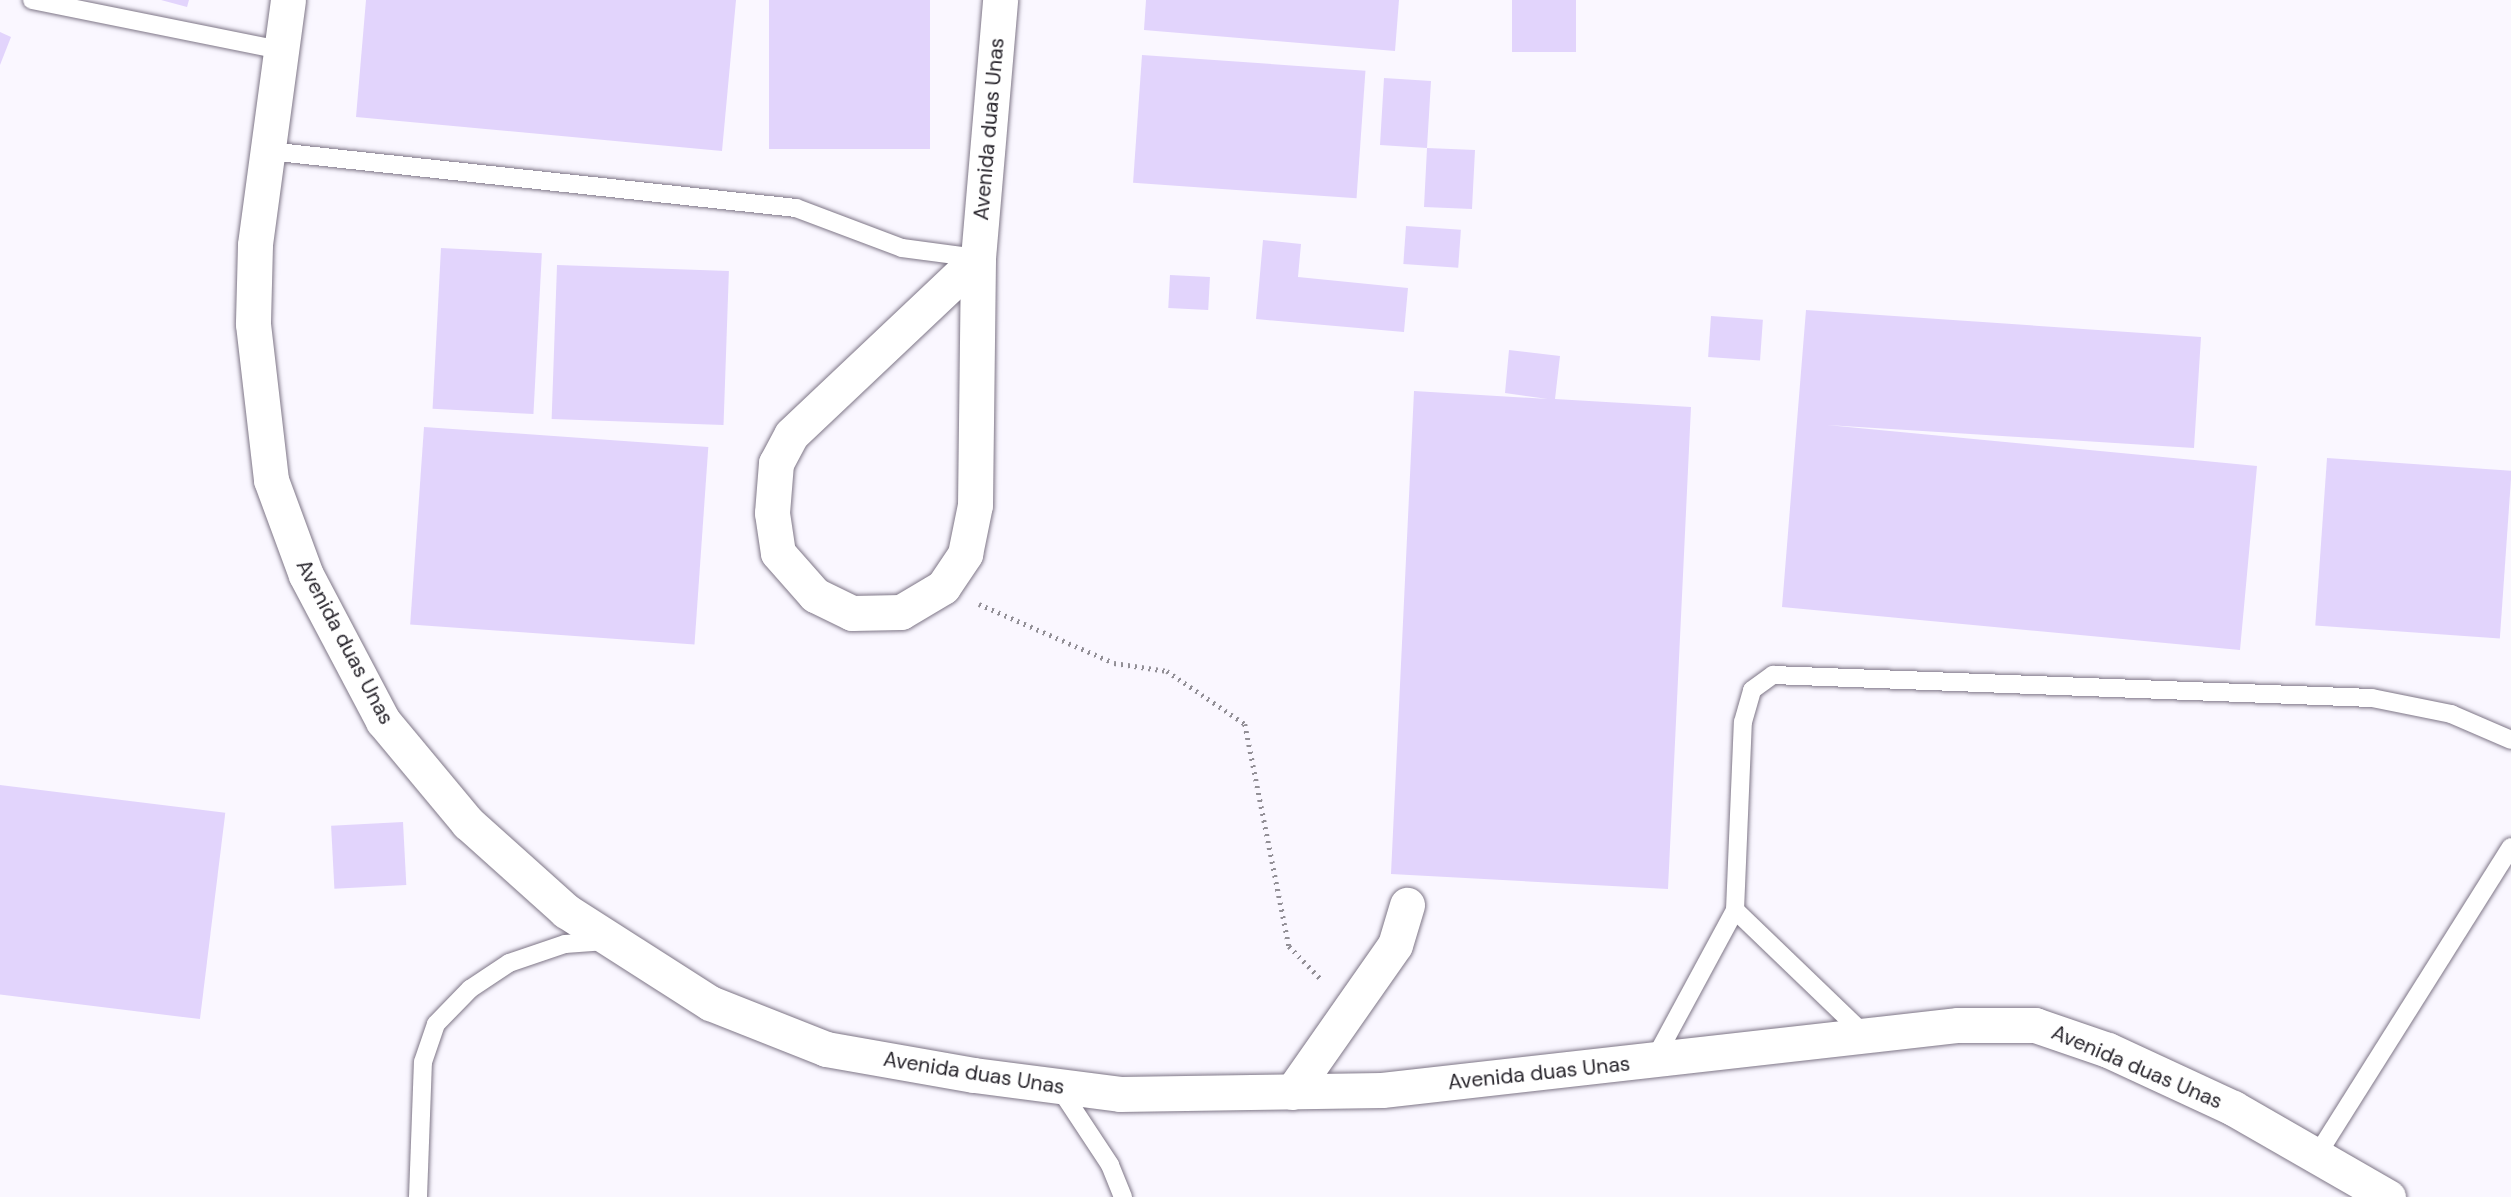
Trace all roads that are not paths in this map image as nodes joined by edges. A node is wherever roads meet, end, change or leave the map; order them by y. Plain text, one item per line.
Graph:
1 (32, 0) edge
2 (288, 0) edge
3 (1000, 0) edge
4 (280, 50) junction
5 (268, 151) junction
6 (978, 258) junction
7 (2511, 740) edge
8 (2511, 847) edge
9 (1407, 905) dead end
10 (1735, 910) junction
11 (614, 941) junction
12 (1868, 1038) junction
13 (1654, 1060) junction
14 (1058, 1086) junction
15 (1292, 1091) junction
16 (2317, 1155) junction
17 (418, 1197) edge
18 (1122, 1197) edge
19 (2388, 1197) edge

1 - 4 lane
2 - 4 street, Avenida duas Unas
3 - 6 street, Avenida duas Unas
4 - 5 street, Avenida duas Unas
5 - 6 lane
5 - 11 street, Avenida duas Unas
6 - 6 street, Avenida duas Unas
7 - 10 lane
8 - 16 lane
9 - 15 street
10 - 12 lane
10 - 13 lane
11 - 14 street, Avenida duas Unas
11 - 17 lane
12 - 13 street, Avenida duas Unas
12 - 16 street, Avenida duas Unas
13 - 15 street, Avenida duas Unas
14 - 15 street, Avenida duas Unas
14 - 18 lane
16 - 19 street, Avenida duas Unas

